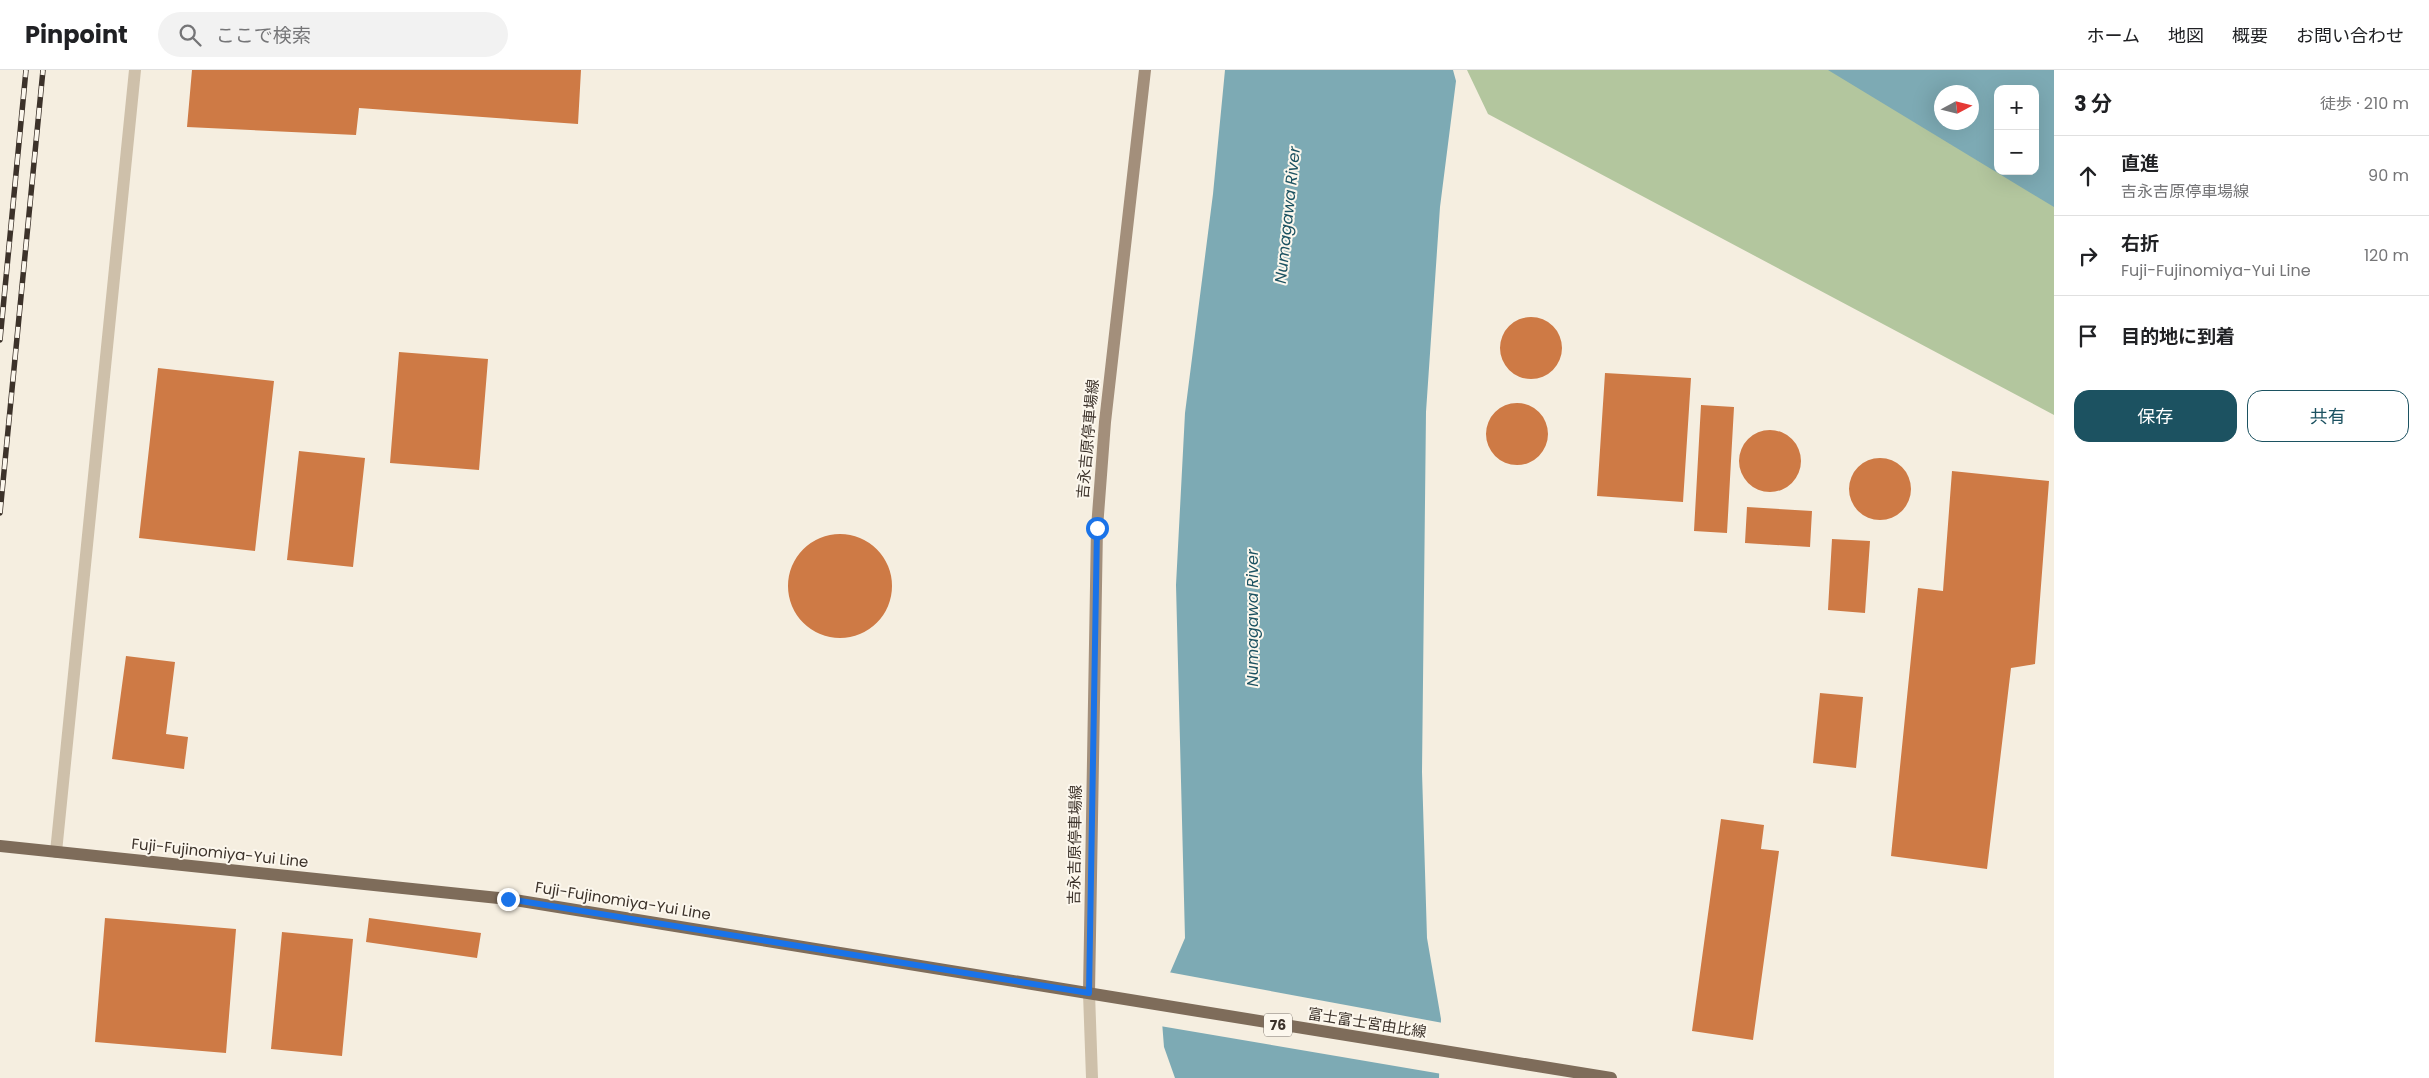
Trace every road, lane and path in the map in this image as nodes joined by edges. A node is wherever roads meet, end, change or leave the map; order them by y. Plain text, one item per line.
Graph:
1 (135, 70) edge
2 (1146, 70) edge
3 (0, 846) edge
4 (56, 852) junction
5 (1089, 993) junction
6 (1092, 1078) edge
7 (1611, 1078) edge

1 - 4 street
2 - 5 main road, 吉永吉原停車場線
3 - 4 main road, Fuji-Fujinomiya-Yui Line / 76
4 - 5 main road, Fuji-Fujinomiya-Yui Line / 76
5 - 6 street
5 - 7 main road, 富士富士宮由比線 / 76

